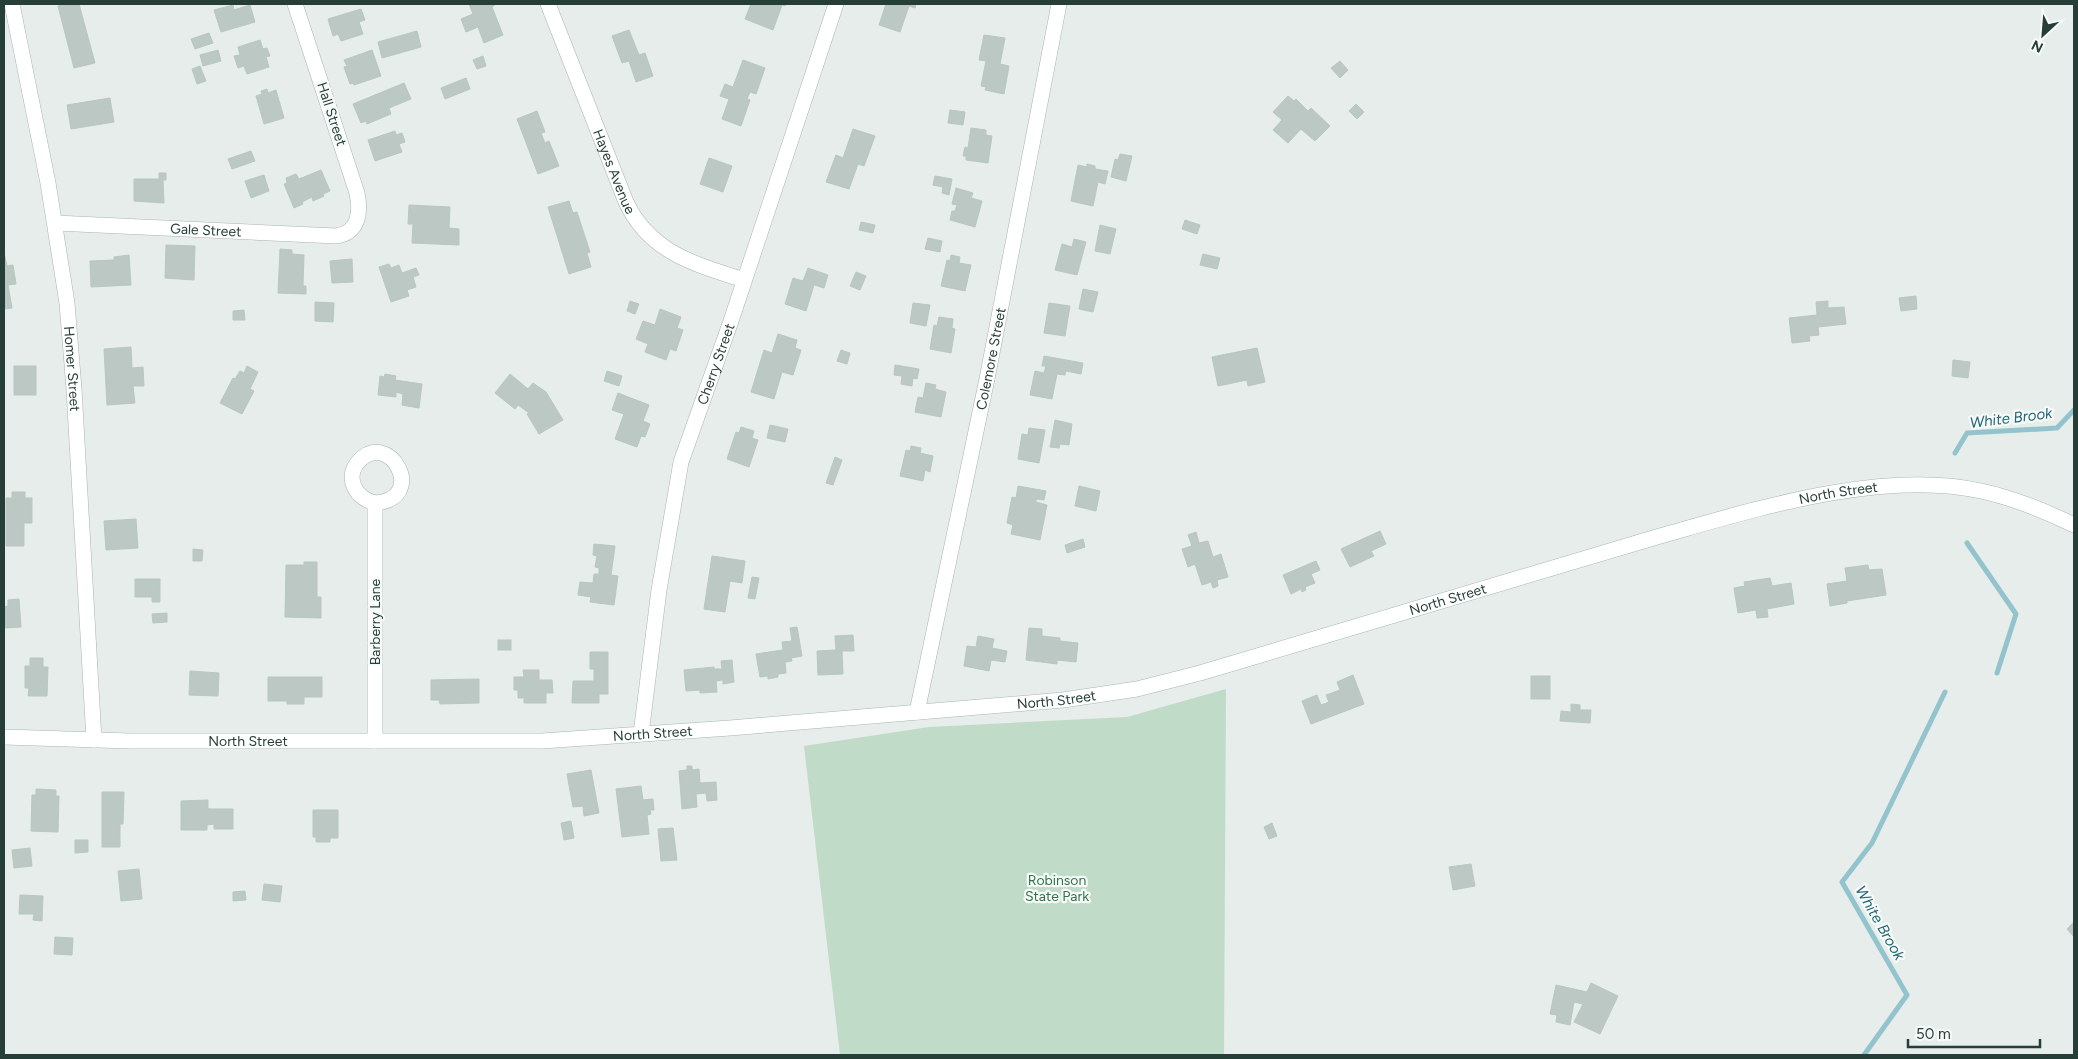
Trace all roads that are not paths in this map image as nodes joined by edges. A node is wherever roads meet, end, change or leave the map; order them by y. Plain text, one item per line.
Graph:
1 (12, 4) edge
2 (296, 4) edge
3 (548, 4) edge
4 (836, 4) edge
5 (1059, 4) edge
6 (55, 223) junction
7 (354, 226) joint
8 (744, 280) junction
9 (375, 503) dead end
10 (2074, 525) edge
11 (917, 712) junction
12 (641, 734) junction
13 (4, 737) edge
14 (94, 740) junction
15 (375, 741) junction

1 - 6 street, Homer Street
2 - 7 street, Hall Street
3 - 8 street, Hayes Avenue
4 - 8 street, Cherry Street
5 - 11 street, Colemore Street
6 - 7 street, Gale Street
6 - 14 street, Homer Street
8 - 12 street, Cherry Street
9 - 15 street, Barberry Lane
10 - 11 street, North Street
11 - 12 street, North Street
12 - 15 street, North Street
13 - 14 street, North Street
14 - 15 street, North Street

